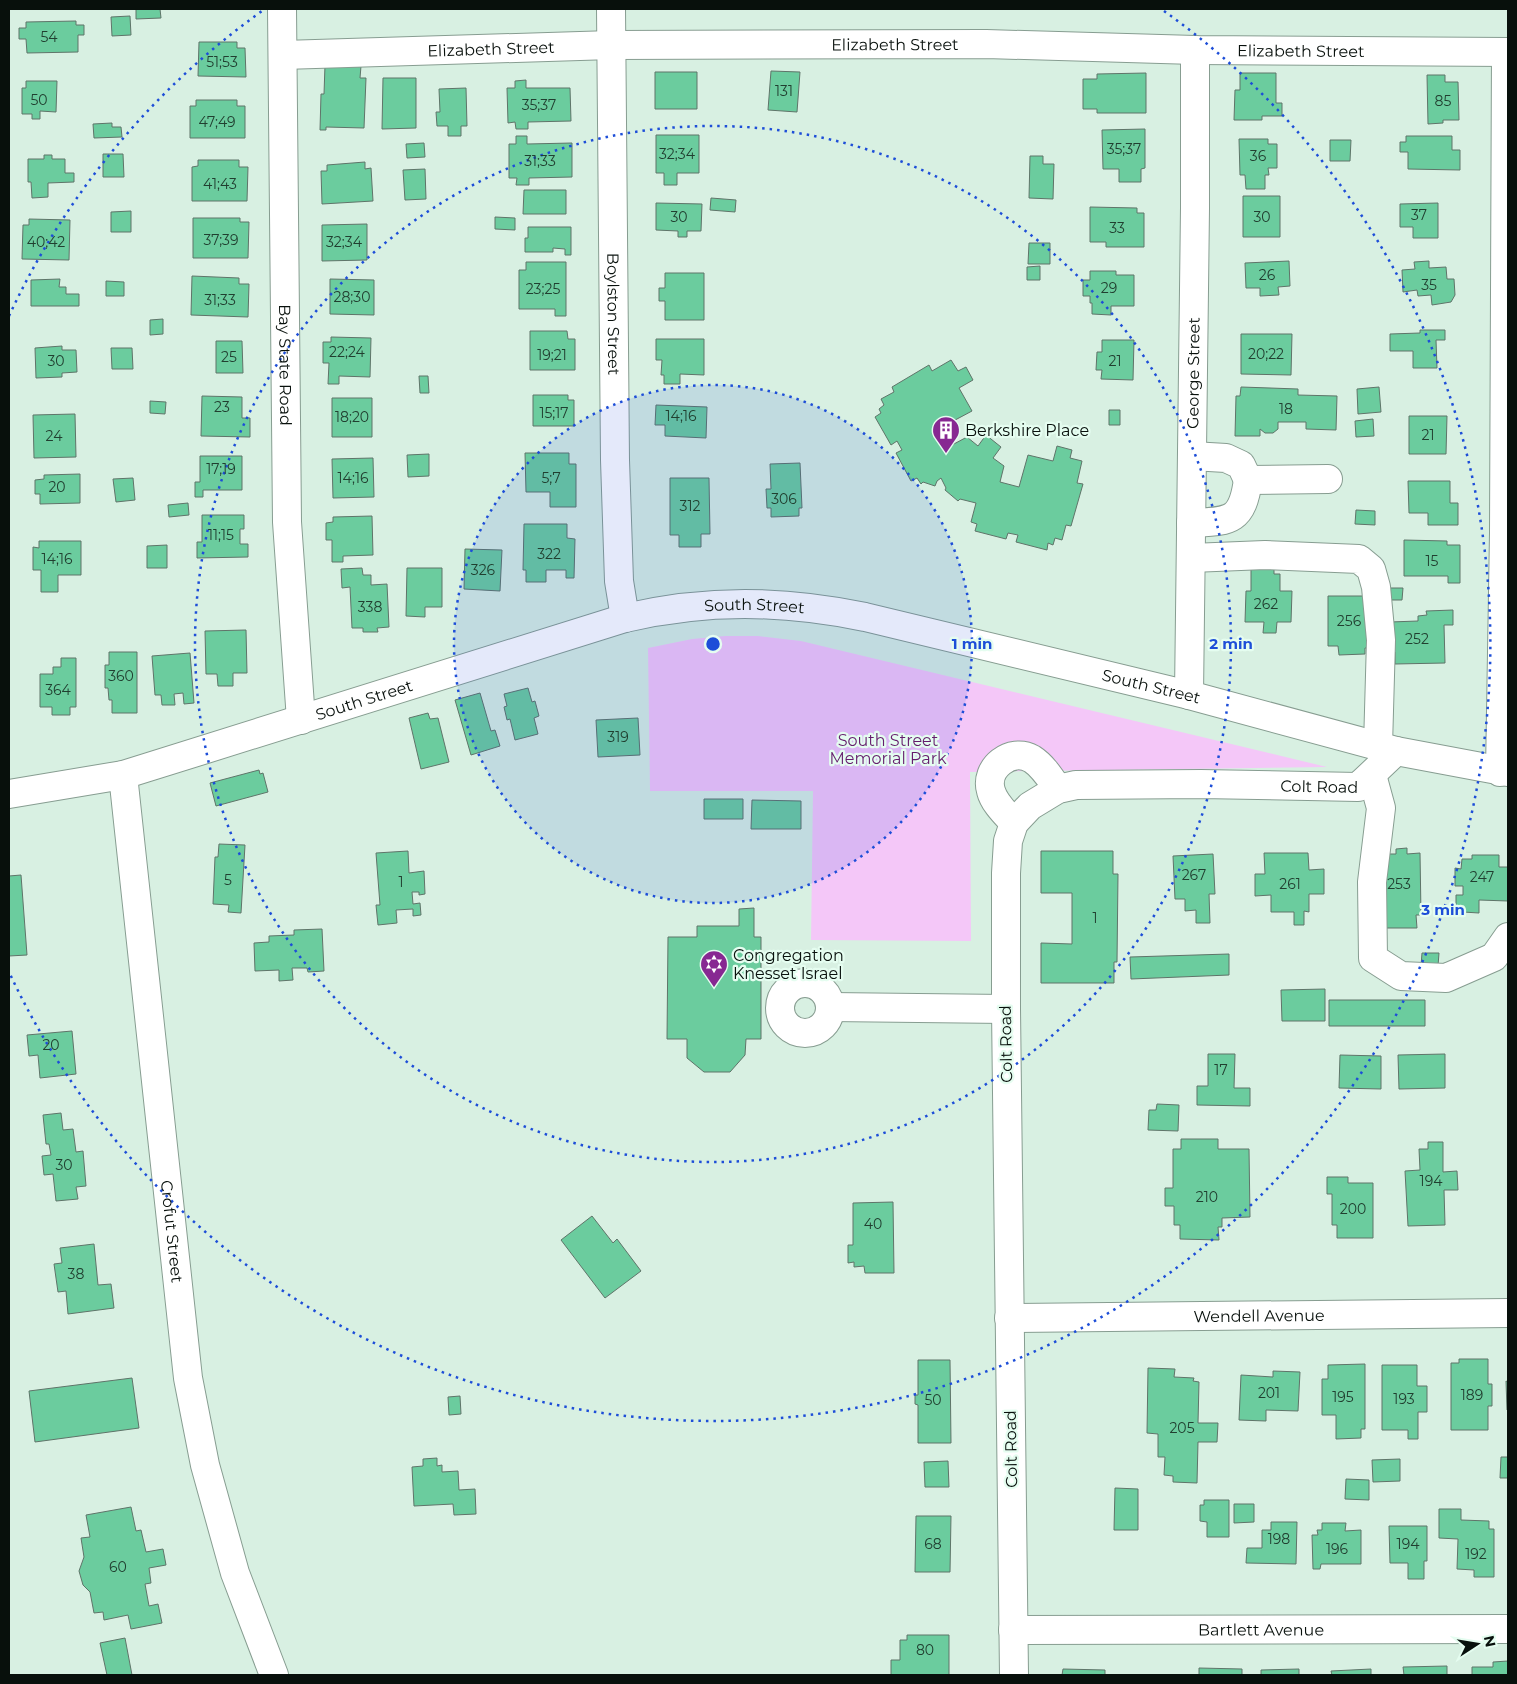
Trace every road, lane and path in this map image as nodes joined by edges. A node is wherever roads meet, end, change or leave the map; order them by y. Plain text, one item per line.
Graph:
1 (282, 9) edge
2 (611, 9) edge
3 (612, 45) junction
4 (1195, 50) junction
5 (1507, 52) edge
6 (283, 55) junction
7 (1192, 456) junction
8 (1328, 479) dead end
9 (1248, 480) junction
10 (1191, 523) junction
11 (1190, 558) junction
12 (625, 618) junction
13 (1189, 695) junction
14 (301, 720) junction
15 (1387, 748) junction
16 (1504, 772) edge
17 (123, 775) junction
18 (1372, 775) junction
19 (1058, 789) junction
20 (9, 794) edge
21 (1014, 823) junction
22 (1508, 937) edge
23 (830, 1007) dead end
24 (1006, 1009) junction
25 (1508, 1313) edge
26 (1009, 1318) junction
27 (1508, 1629) edge
28 (1013, 1630) junction
29 (274, 1675) edge
30 (1014, 1675) edge

1 - 6 main road, Bay State Road
2 - 3 main road, Boylston Street
3 - 4 main road, Elizabeth Street
3 - 6 main road, Elizabeth Street
3 - 12 main road, Boylston Street
4 - 5 main road, Elizabeth Street
4 - 7 main road, George Street
5 - 16 main road
6 - 14 main road, Bay State Road
7 - 9 main road
7 - 10 main road, George Street
8 - 9 main road
9 - 10 main road
10 - 11 main road, George Street
11 - 13 main road, George Street
11 - 15 main road
12 - 13 main road, South Street
12 - 14 main road, South Street
13 - 15 main road, South Street
14 - 17 main road, South Street
15 - 16 main road, South Street
15 - 18 main road, Colt Road
17 - 20 main road, South Street
17 - 29 main road, Crofut Street
18 - 19 main road, Colt Road
18 - 22 main road
19 - 21 main road, Colt Road
19 - 21 main road
21 - 24 main road, Colt Road
23 - 24 main road
24 - 26 main road, Colt Road
25 - 26 main road, Wendell Avenue
26 - 28 main road, Colt Road
27 - 28 main road, Bartlett Avenue
28 - 30 main road, Colt Road

